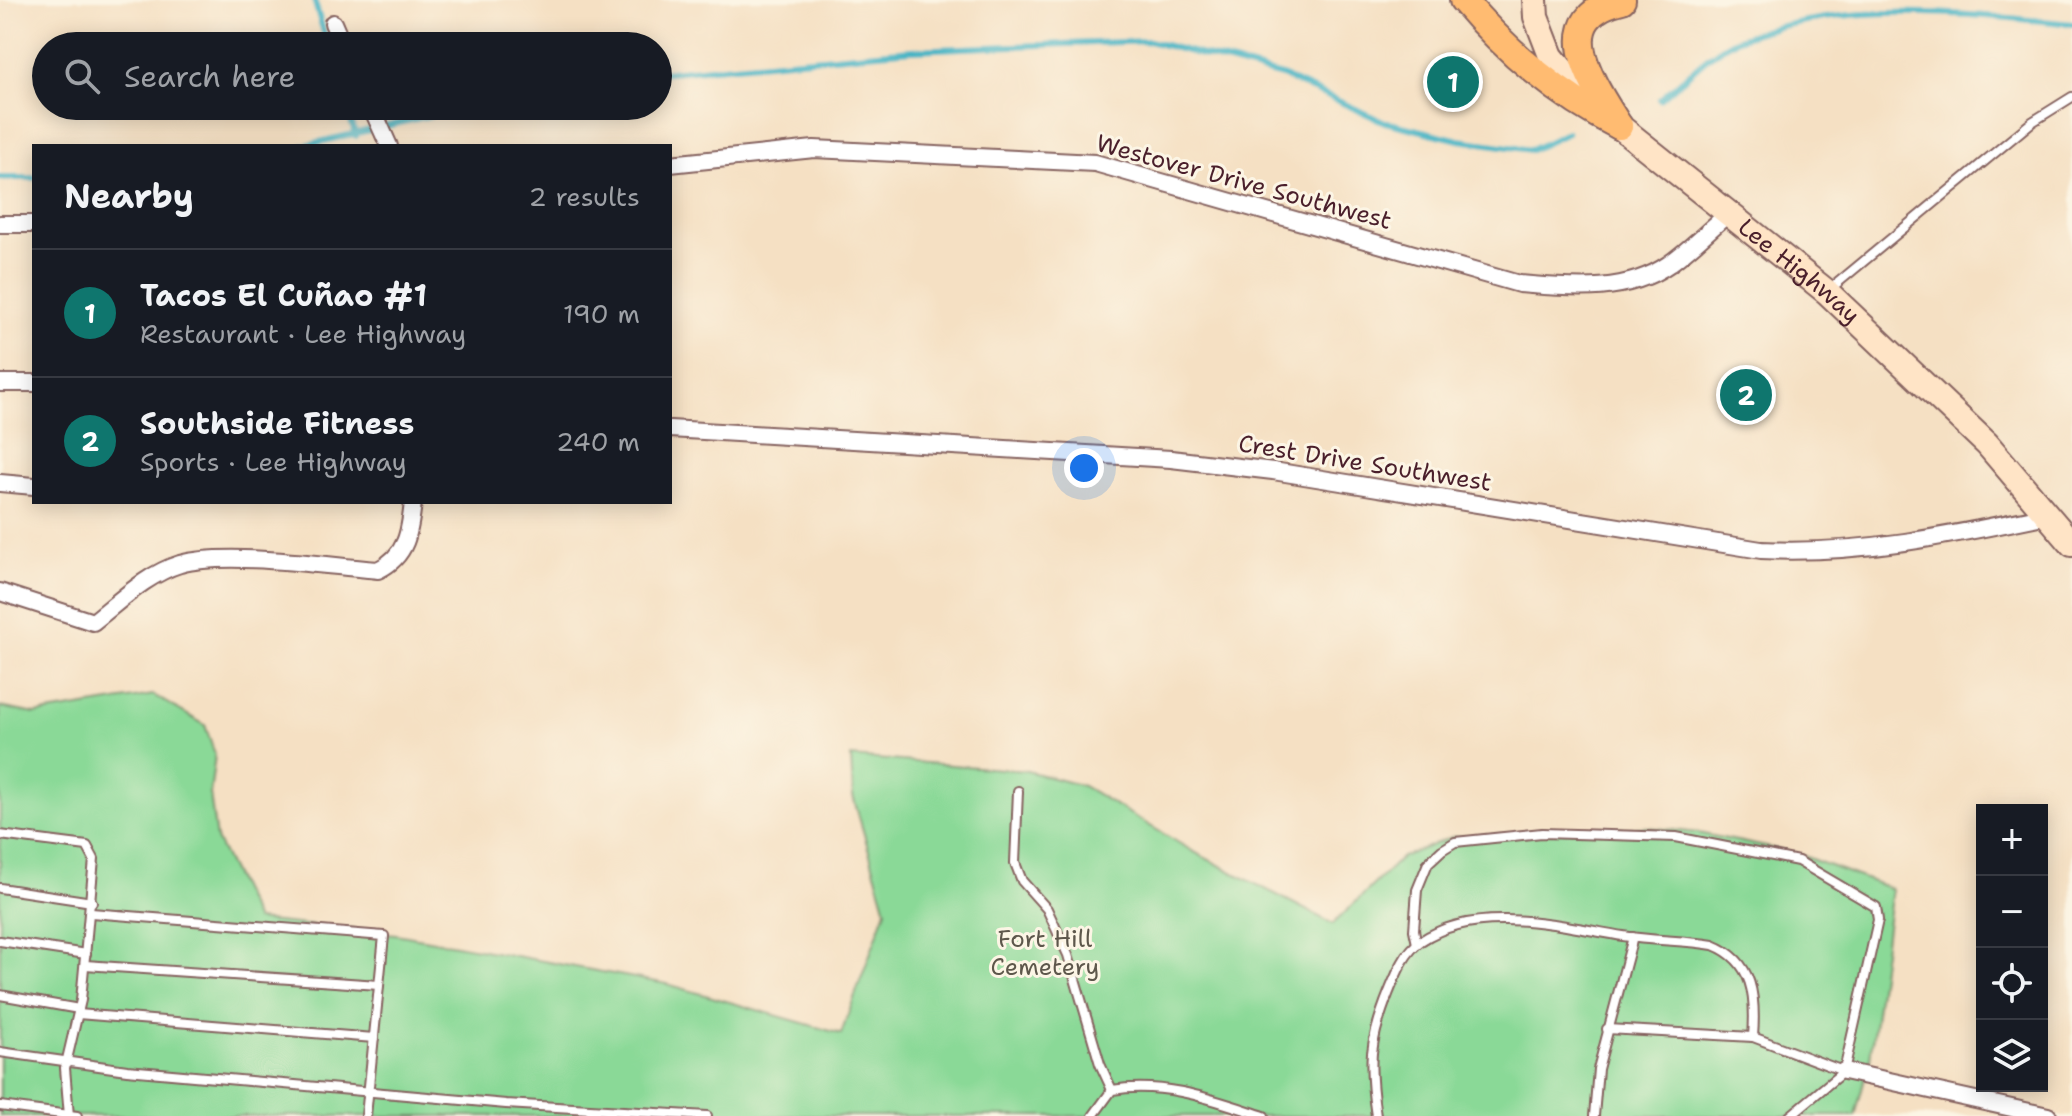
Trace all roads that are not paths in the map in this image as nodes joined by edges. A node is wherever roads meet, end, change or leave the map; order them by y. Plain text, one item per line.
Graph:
1 (1463, 0) edge
2 (1535, 0) edge
3 (1622, 0) edge
4 (333, 23) dead end
5 (337, 32) edge
6 (2072, 97) edge
7 (377, 120) edge
8 (1619, 126) junction
9 (388, 144) edge
10 (672, 164) edge
11 (1730, 212) junction
12 (0, 224) edge
13 (32, 224) edge
14 (1827, 292) junction
15 (0, 383) edge
16 (32, 383) edge
17 (672, 429) edge
18 (0, 483) edge
19 (32, 486) edge
20 (413, 504) edge
21 (2048, 515) junction
22 (2072, 544) edge
23 (0, 592) edge
24 (1018, 791) dead end
25 (0, 835) edge
26 (0, 888) edge
27 (92, 902) junction
28 (91, 913) junction
29 (1633, 937) junction
30 (0, 941) edge
31 (1417, 944) junction
32 (86, 954) junction
33 (85, 965) junction
34 (379, 985) junction
35 (0, 995) edge
36 (78, 1012) junction
37 (1607, 1029) junction
38 (1753, 1037) junction
39 (374, 1038) junction
40 (0, 1052) edge
41 (67, 1062) junction
42 (1844, 1071) junction
43 (370, 1090) junction
44 (1112, 1090) junction
45 (0, 1106) edge
46 (69, 1116) edge
47 (77, 1116) edge
48 (366, 1116) edge
49 (707, 1116) edge
50 (1093, 1116) edge
51 (1264, 1116) edge
52 (1376, 1116) edge
53 (1594, 1116) edge
54 (1790, 1116) edge
55 (2048, 1116) edge

1 - 8 main road
2 - 8 main road, Lee Highway
3 - 8 main road
4 - 5 street
6 - 14 lane
7 - 9 street
8 - 11 main road, Lee Highway
10 - 11 street, Westover Drive Southwest
11 - 14 main road, Lee Highway
12 - 13 street
14 - 21 main road, Lee Highway
15 - 16 street
17 - 21 street, Crest Drive Southwest
18 - 19 street
20 - 23 street
21 - 22 main road, Lee Highway
24 - 44 lane
25 - 27 lane
26 - 27 lane
27 - 28 lane
28 - 32 lane
28 - 34 lane
29 - 31 lane
29 - 37 lane
29 - 38 lane
30 - 32 lane
31 - 42 lane
31 - 52 lane
32 - 33 lane
33 - 34 lane
33 - 36 lane
34 - 39 lane
35 - 36 lane
36 - 39 lane
36 - 41 lane
37 - 38 lane
37 - 53 lane
38 - 42 lane
39 - 43 lane
40 - 41 lane
41 - 43 lane
41 - 46 lane
42 - 54 lane
42 - 55 street
43 - 48 lane
43 - 49 lane
44 - 50 lane
44 - 51 lane
45 - 46 lane
46 - 47 lane

